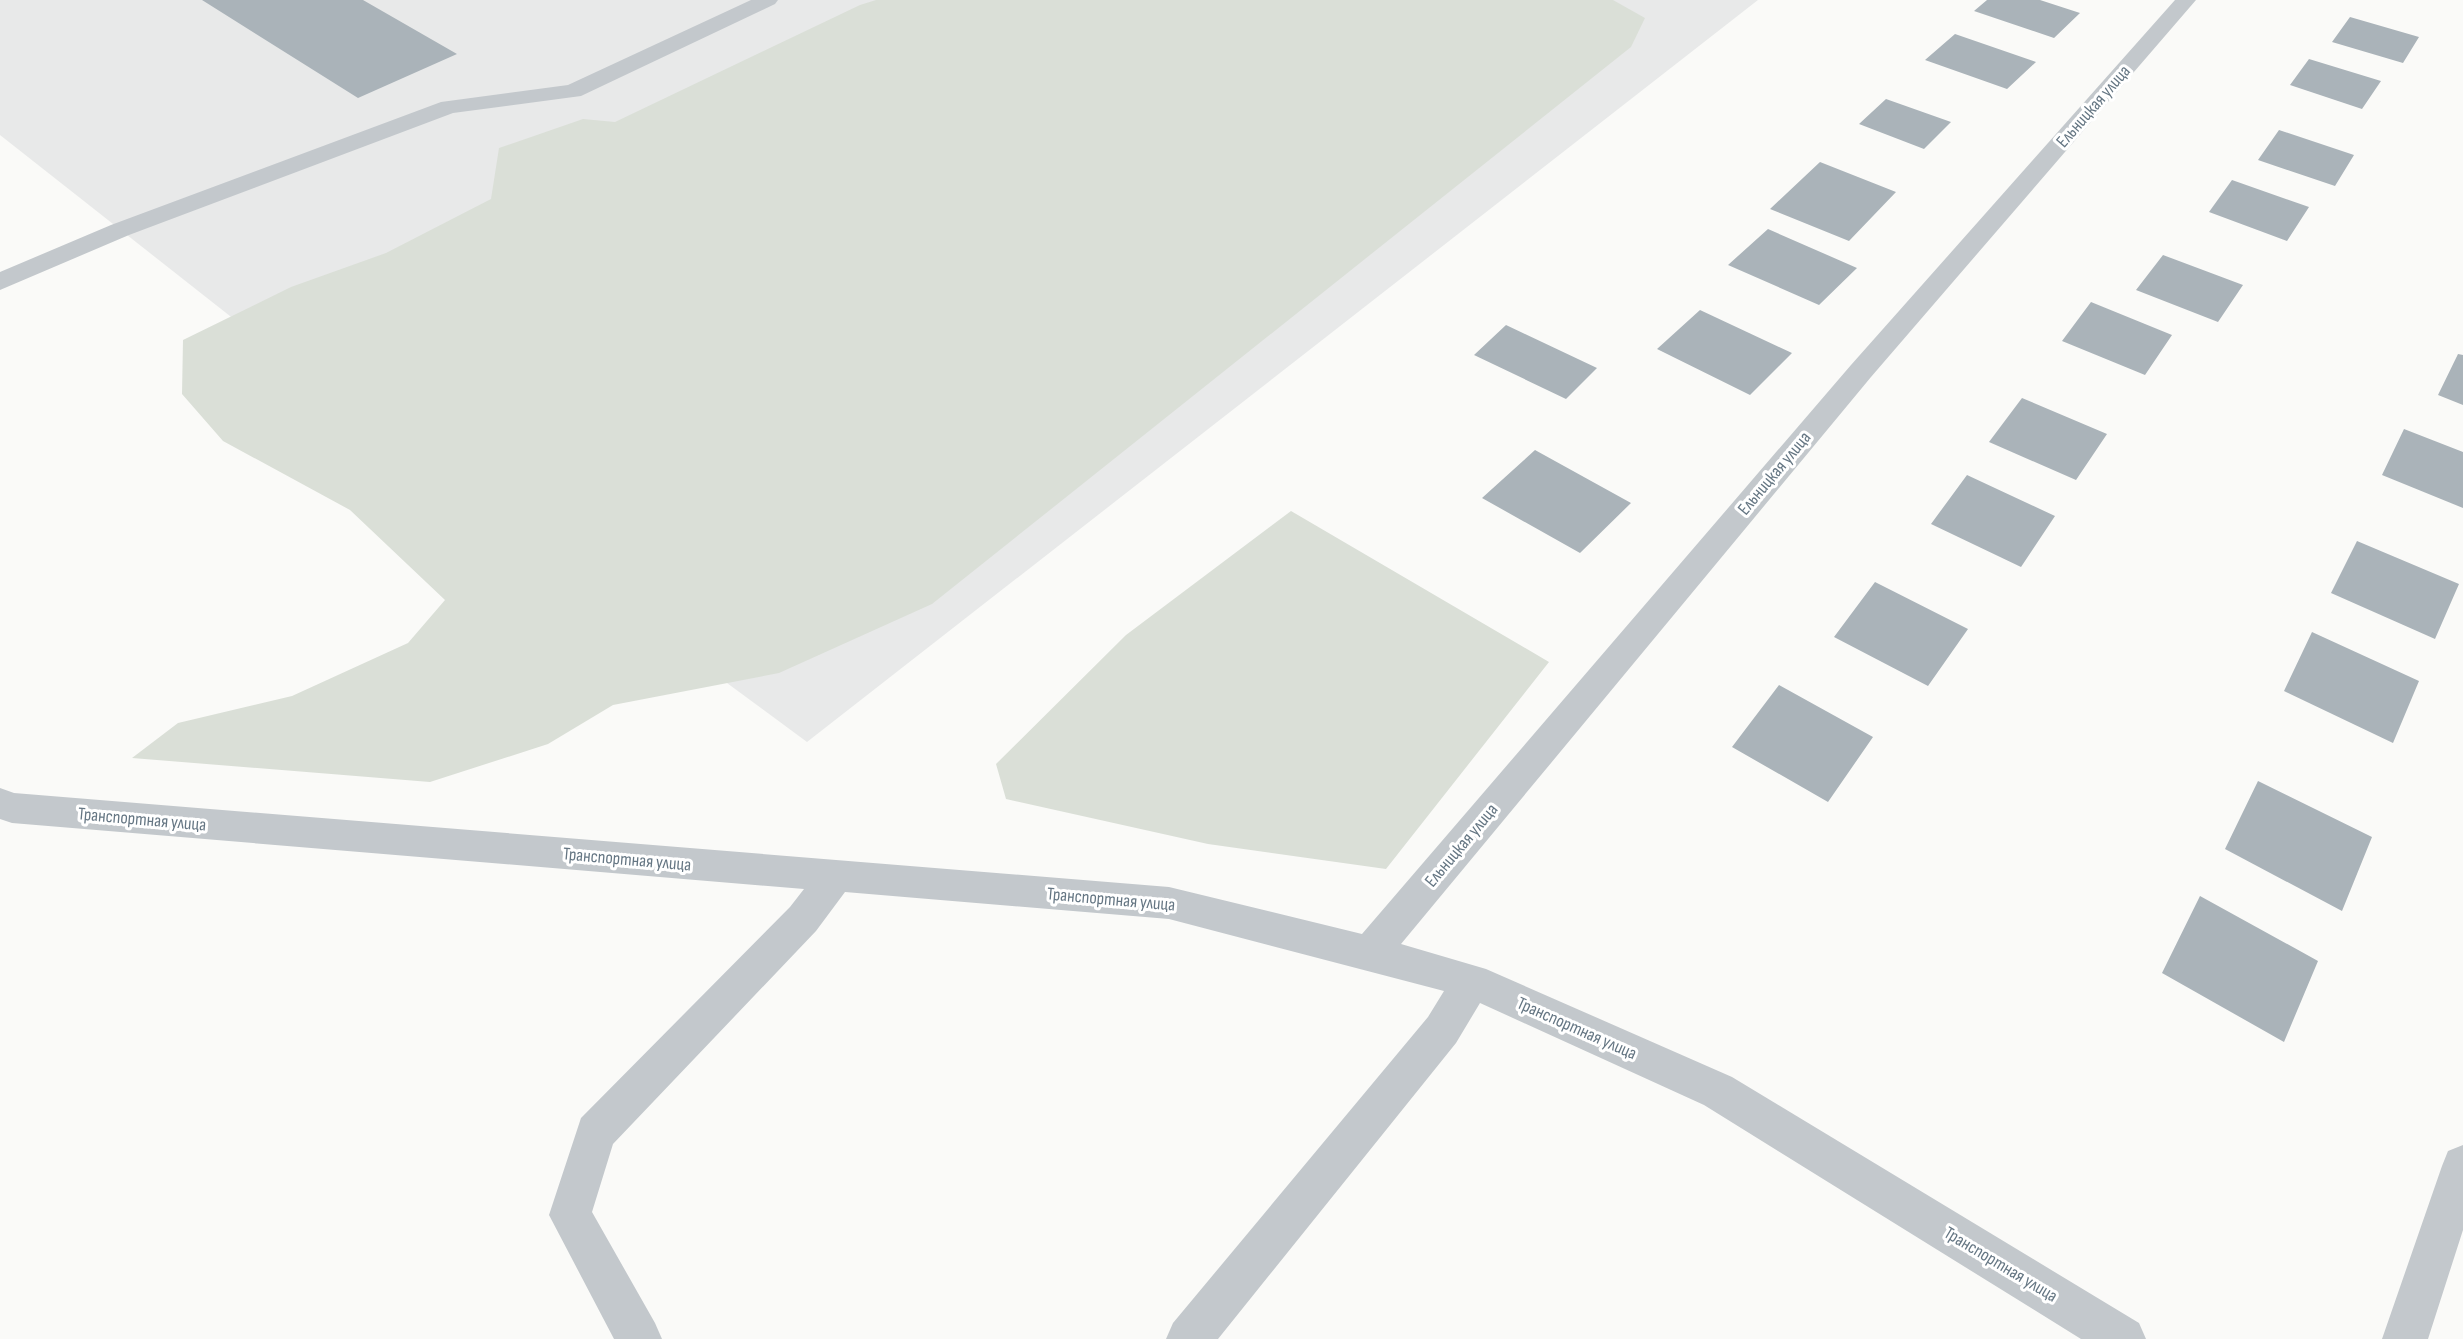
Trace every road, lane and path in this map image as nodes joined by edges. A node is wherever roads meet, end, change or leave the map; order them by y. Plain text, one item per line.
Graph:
1 (768, 0) edge
2 (2187, 0) edge
3 (0, 282) edge
4 (4, 810) edge
5 (836, 877) junction
6 (1370, 953) junction
7 (1472, 981) junction
8 (2463, 1166) edge
9 (639, 1339) edge
10 (1189, 1339) edge
11 (2123, 1339) edge
12 (2405, 1339) edge

1 - 3 street
2 - 6 street, Ельницкая улица
4 - 5 street, Транспортная улица
5 - 6 street, Транспортная улица
5 - 9 street
6 - 7 street, Транспортная улица
7 - 10 street
7 - 11 street, Транспортная улица
8 - 12 street

